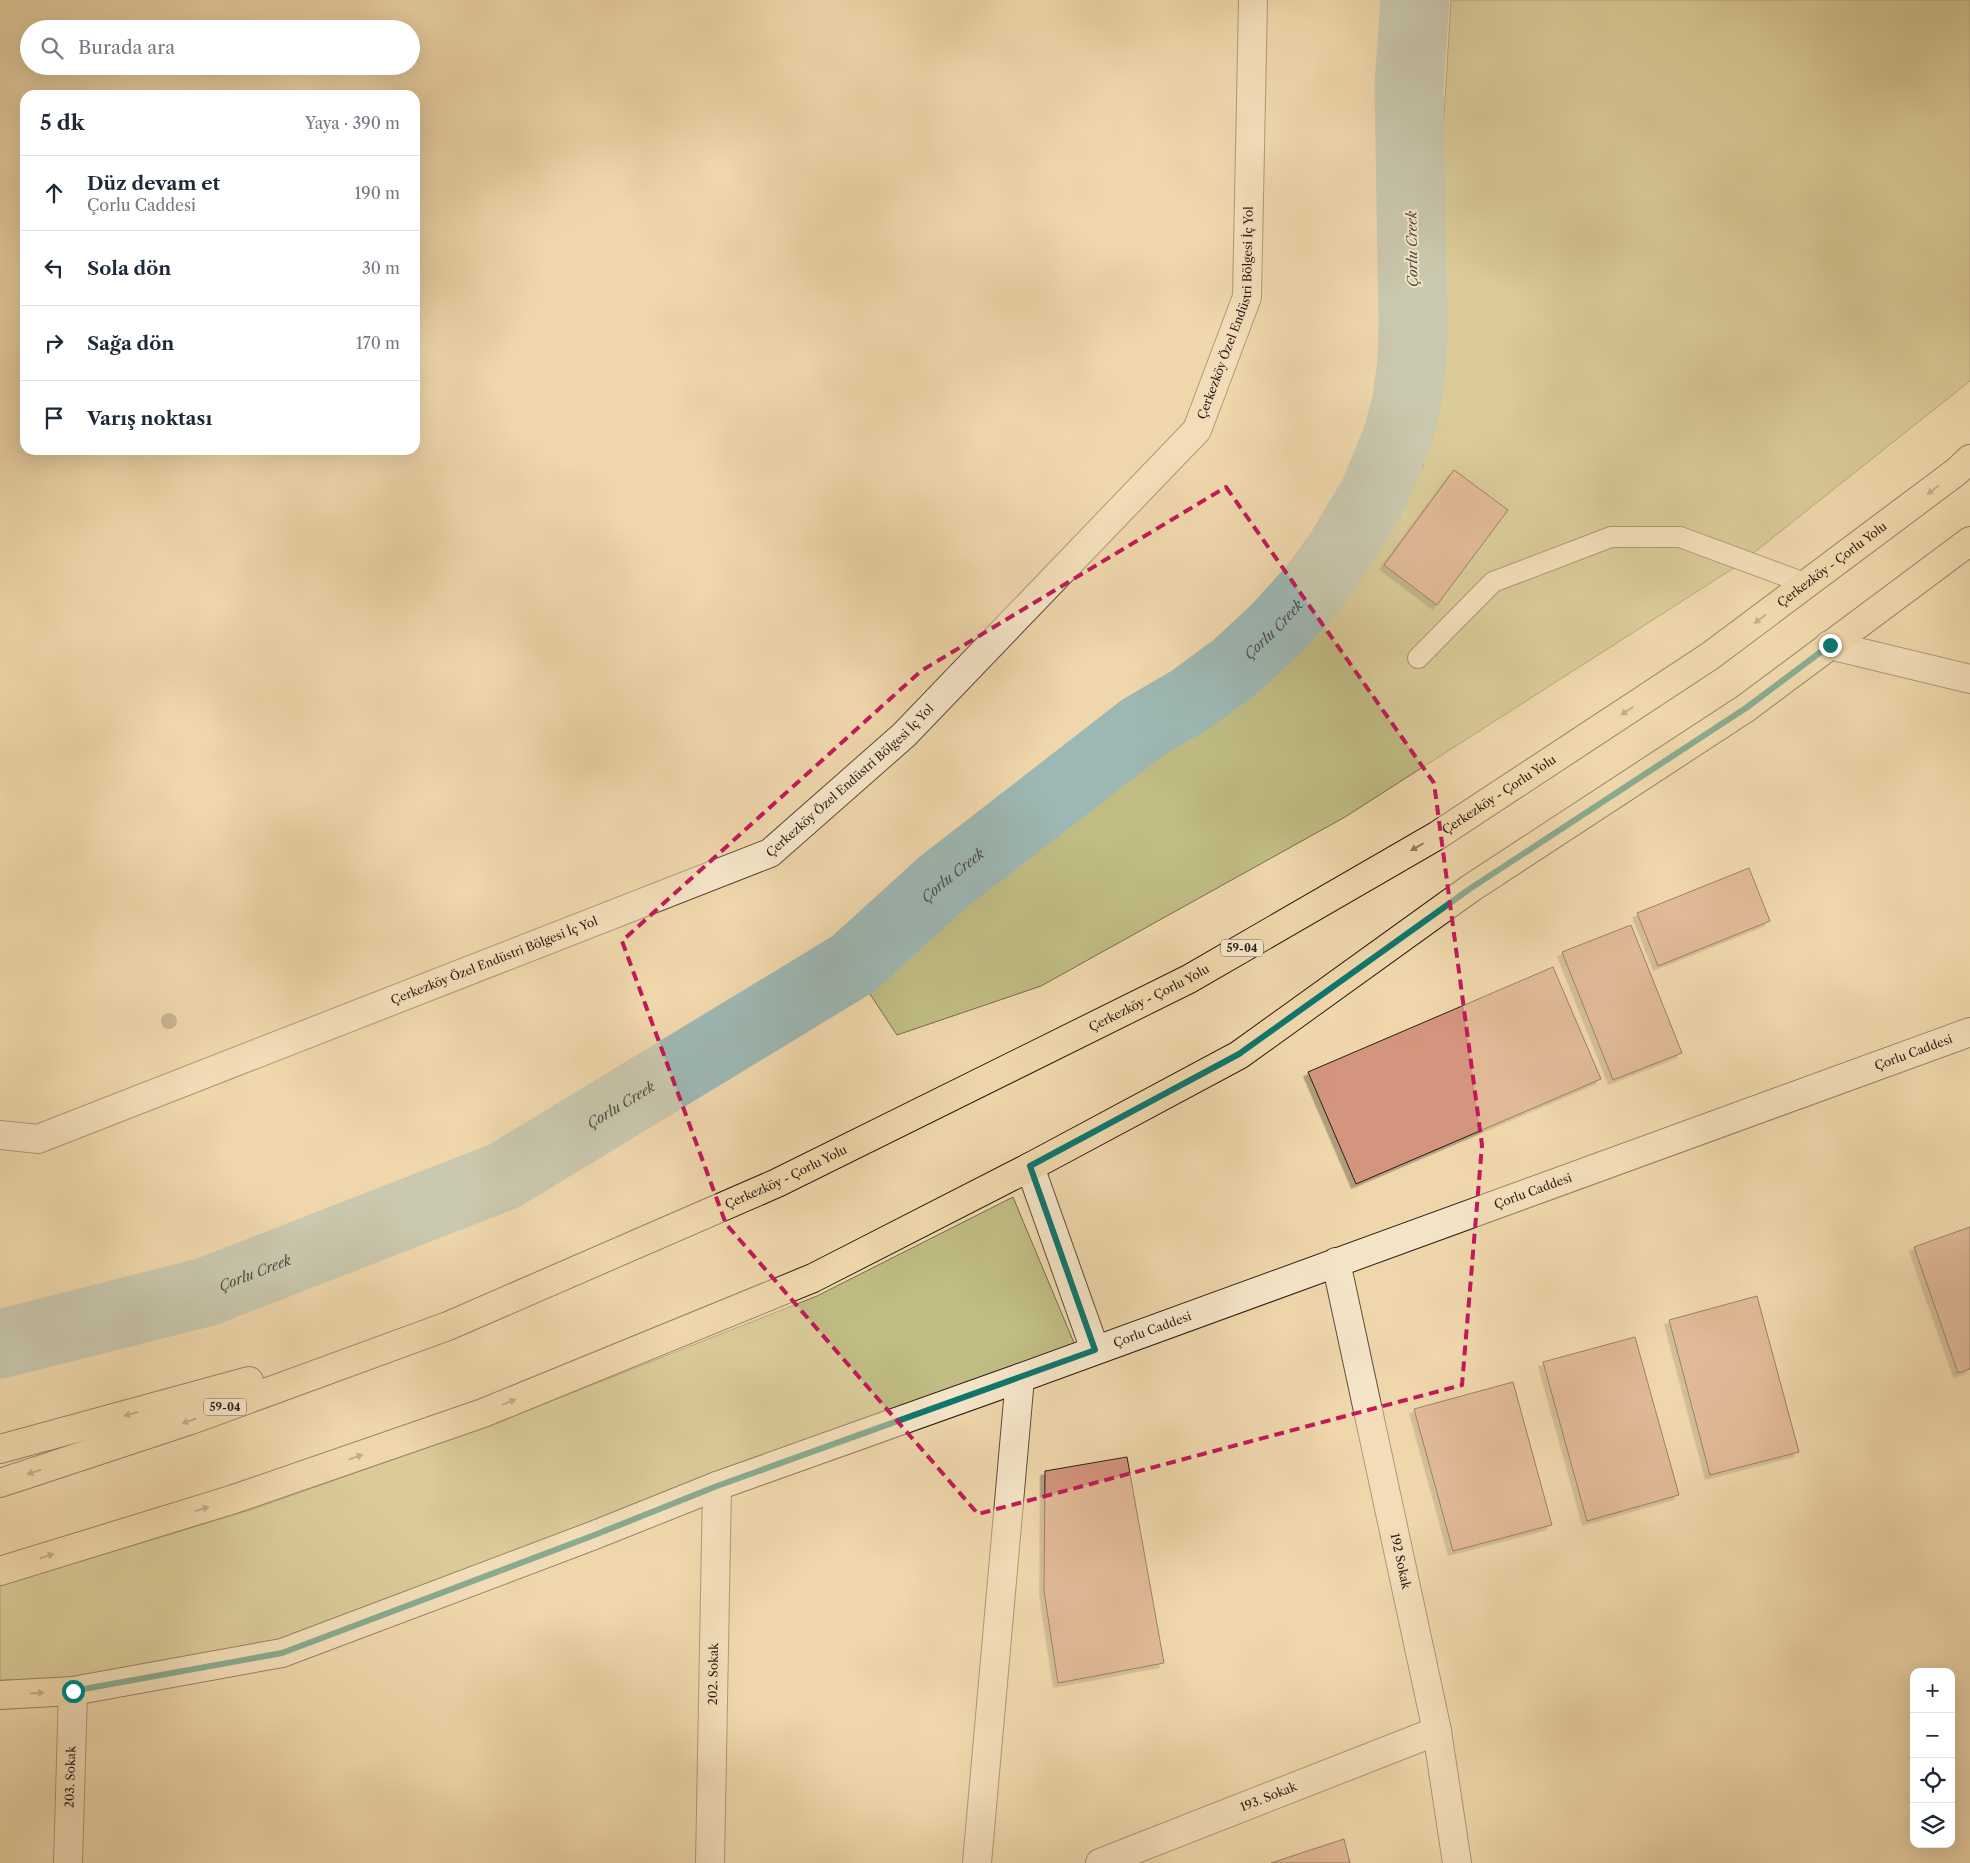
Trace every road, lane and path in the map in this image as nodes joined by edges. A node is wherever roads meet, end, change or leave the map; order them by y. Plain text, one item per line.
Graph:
1 (1253, 0) edge
2 (1970, 459) edge
3 (1970, 540) edge
4 (1807, 584) junction
5 (1830, 645) junction
6 (1418, 658) dead end
7 (1970, 679) edge
8 (1970, 1032) edge
9 (0, 1135) edge
10 (1030, 1166) junction
11 (1336, 1262) junction
12 (448, 1326) junction
13 (1095, 1350) junction
14 (1020, 1378) junction
15 (0, 1449) edge
16 (0, 1483) edge
17 (717, 1486) junction
18 (0, 1571) edge
19 (73, 1691) junction
20 (0, 1695) edge
21 (1437, 1731) junction
22 (68, 1863) edge
23 (710, 1863) edge
24 (977, 1863) edge
25 (1100, 1863) edge
26 (1456, 1863) edge

1 - 9 street, Çerkezköy Özel Endüstri Bölgesi İç Yol
2 -> 4 main road, Çerkezköy - Çorlu Yolu / 59-04
3 - 5 main road
4 - 6 lane
4 -> 12 main road, Çerkezköy - Çorlu Yolu / 59-04
5 - 7 street
5 - 10 main road
8 - 11 street, Çorlu Caddesi
10 - 13 street
18 -> 10 main road
11 - 13 street, Çorlu Caddesi
11 - 21 street, 192 Sokak
12 -> 15 main road
12 -> 16 main road, 59-04
13 - 14 street, Çorlu Caddesi
14 - 17 street, Çorlu Caddesi
14 - 24 street
17 - 19 street, Çorlu Caddesi
17 - 23 street, 202. Sokak
20 -> 19 main road
19 - 22 street, 203. Sokak
21 - 25 street, 193. Sokak
21 - 26 street, 192 Sokak

